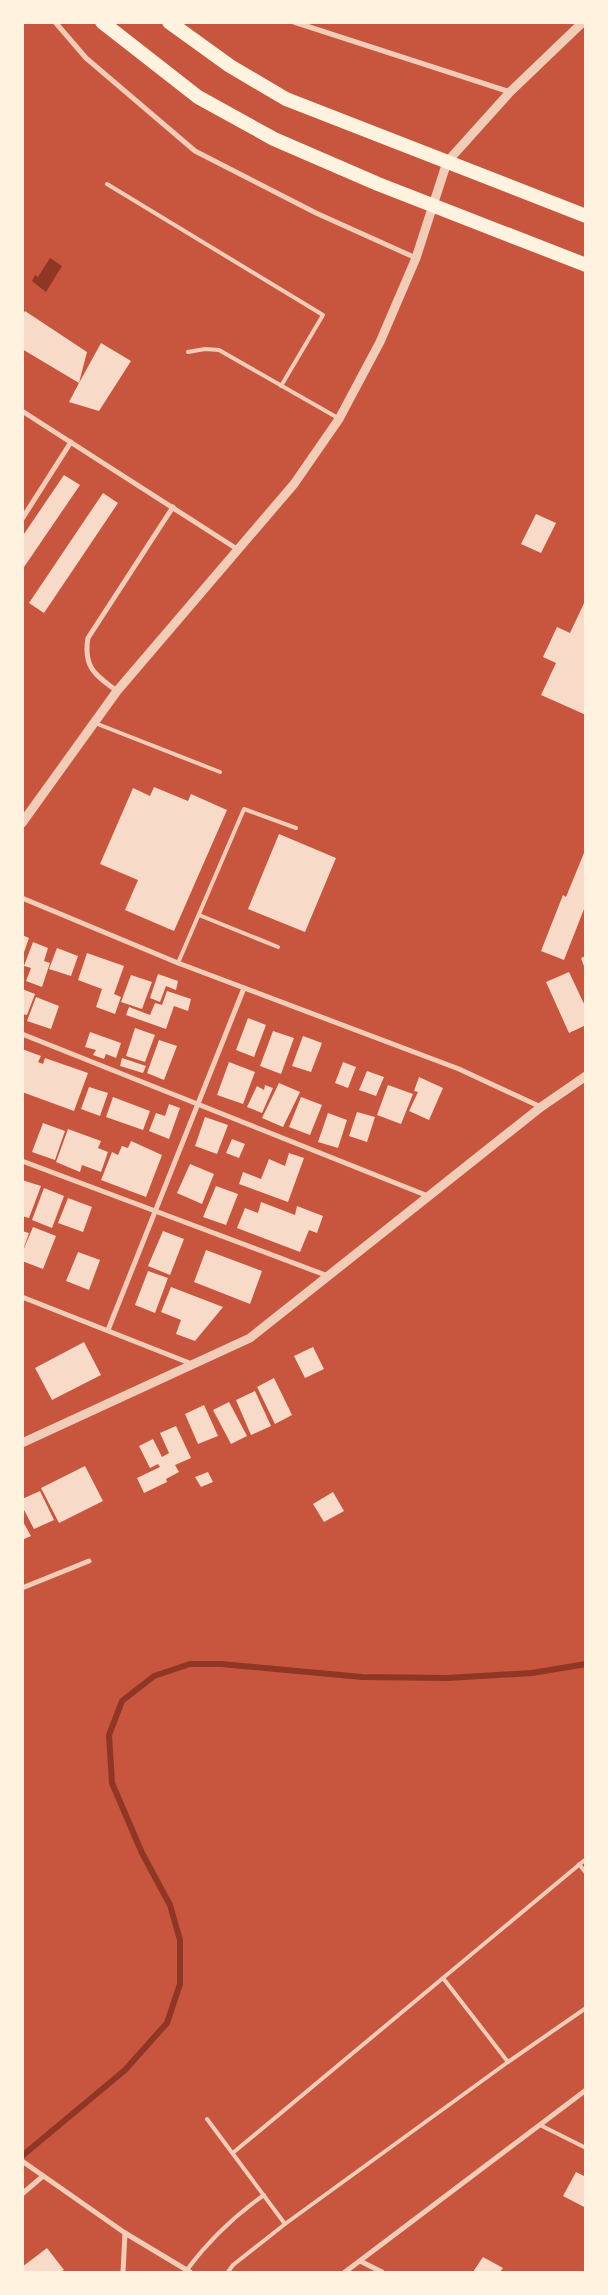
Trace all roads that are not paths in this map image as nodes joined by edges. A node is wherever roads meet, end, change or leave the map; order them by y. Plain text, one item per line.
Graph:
1 (55, 22) edge
2 (102, 22) edge
3 (169, 22) edge
4 (583, 22) edge
5 (298, 23) edge
6 (510, 92) junction
7 (447, 162) junction
8 (107, 184) dead end
9 (433, 204) junction
10 (586, 216) edge
11 (416, 258) junction
12 (586, 265) edge
13 (188, 352) dead end
14 (281, 386) junction
15 (22, 412) edge
16 (340, 419) junction
17 (71, 442) junction
18 (172, 508) junction
19 (22, 519) edge
20 (237, 548) junction
21 (117, 691) junction
22 (95, 723) junction
23 (220, 772) dead end
24 (22, 823) edge
25 (296, 828) dead end
26 (22, 898) edge
27 (199, 915) junction
28 (278, 947) dead end
29 (178, 963) junction
30 (244, 988) junction
31 (22, 1034) edge
32 (586, 1076) edge
33 (197, 1106) junction
34 (541, 1106) junction
35 (22, 1161) edge
36 (428, 1196) junction
37 (155, 1212) junction
38 (328, 1276) junction
39 (22, 1297) edge
40 (108, 1330) junction
41 (193, 1364) junction
42 (22, 1444) edge
43 (89, 1561) dead end
44 (22, 1588) edge
45 (586, 1859) edge
46 (579, 1864) junction
47 (586, 1873) edge
48 (443, 1978) junction
49 (586, 2008) edge
50 (508, 2062) junction
51 (586, 2090) edge
52 (207, 2119) dead end
53 (540, 2125) junction
54 (586, 2148) edge
55 (234, 2152) junction
56 (22, 2161) edge
57 (43, 2176) junction
58 (22, 2194) edge
59 (264, 2195) junction
60 (285, 2224) junction
61 (125, 2233) junction
62 (360, 2262) junction
63 (123, 2272) edge
64 (188, 2272) edge
65 (228, 2272) edge
66 (345, 2272) edge
67 (382, 2272) edge

1 - 11 street
2 - 9 highway
3 - 7 highway
4 - 6 street
5 - 6 street
6 - 7 street
7 - 9 street
7 - 10 highway
8 - 14 lane
9 - 11 street
9 - 12 highway
11 - 16 street
13 - 14 lane
14 - 16 lane
15 - 17 street
16 - 20 street
17 - 18 street
17 - 19 street
18 - 20 street
18 - 21 street
20 - 21 street
21 - 22 street
22 - 23 lane
22 - 24 street
25 - 27 lane
26 - 29 street
27 - 28 lane
27 - 29 lane
29 - 30 street
30 - 33 street
30 - 34 street
31 - 33 street
32 - 34 street
33 - 36 street
33 - 37 street
34 - 36 street
35 - 37 street
36 - 38 street
37 - 38 street
37 - 40 street
38 - 41 street
39 - 40 street
40 - 41 street
41 - 42 street
43 - 44 street
45 - 46 lane
46 - 47 lane
46 - 48 lane
48 - 50 lane
48 - 55 lane
49 - 50 lane
50 - 60 lane
51 - 53 street
52 - 55 lane
53 - 54 lane
53 - 62 street
55 - 59 lane
56 - 57 street
57 - 58 street
57 - 61 street
59 - 60 lane
59 - 64 lane
60 - 65 lane
61 - 63 street
61 - 64 street
62 - 66 street
62 - 67 street

